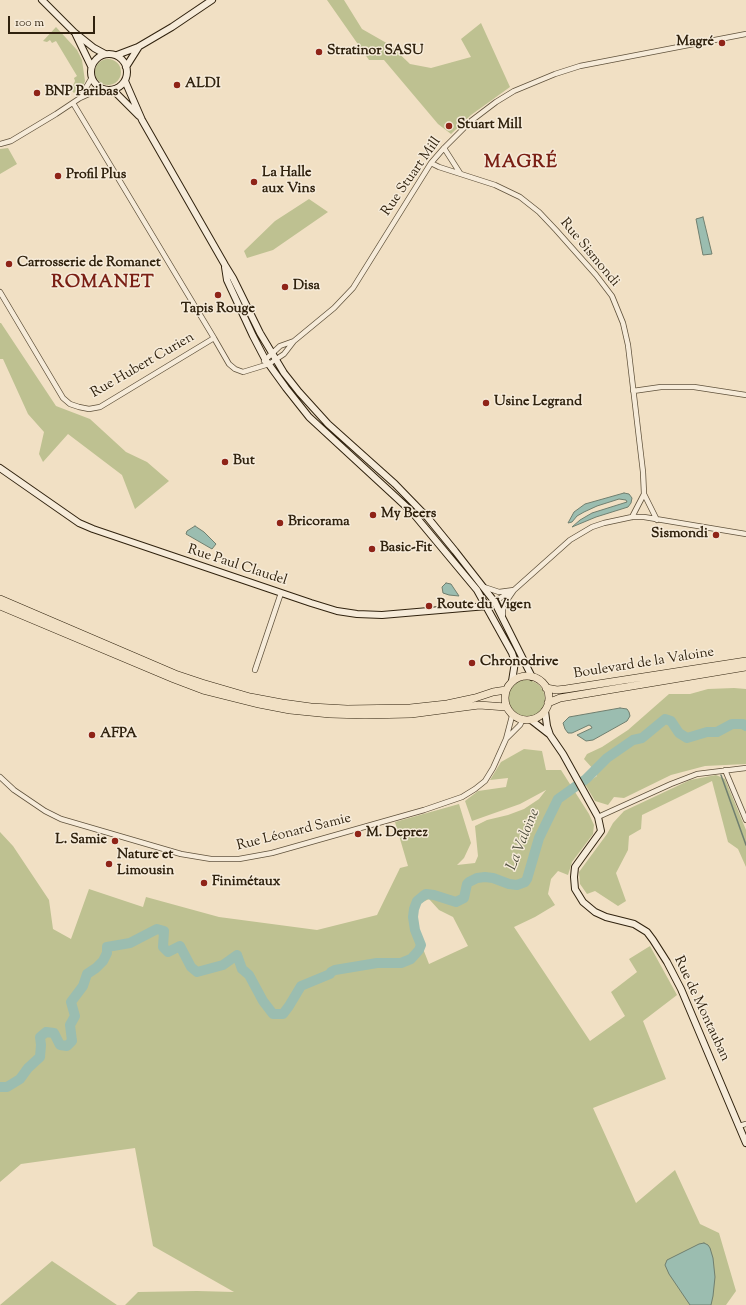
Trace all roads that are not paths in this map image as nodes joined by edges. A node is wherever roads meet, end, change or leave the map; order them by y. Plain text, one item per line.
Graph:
1 (42, 0) edge
2 (212, 0) edge
3 (74, 32) junction
4 (746, 34) edge
5 (138, 47) junction
6 (105, 54) junction
7 (117, 55) junction
8 (91, 66) junction
9 (126, 67) junction
10 (91, 79) junction
11 (125, 81) junction
12 (100, 89) junction
13 (113, 90) junction
14 (80, 98) junction
15 (73, 103) junction
16 (142, 120) junction
17 (0, 144) edge
18 (444, 148) junction
19 (432, 163) junction
20 (460, 173) junction
21 (225, 265) junction
22 (0, 292) edge
23 (214, 338) junction
24 (294, 341) junction
25 (272, 353) junction
26 (275, 360) junction
27 (267, 361) junction
28 (261, 366) joint
29 (633, 391) junction
30 (746, 395) edge
31 (0, 468) edge
32 (644, 494) junction
33 (632, 517) junction
34 (657, 520) junction
35 (746, 534) edge
36 (482, 586) junction
37 (514, 590) junction
38 (281, 593) junction
39 (0, 599) edge
40 (506, 599) junction
41 (495, 603) junction
42 (0, 606) edge
43 (487, 606) junction
44 (506, 626) junction
45 (746, 661) edge
46 (746, 667) edge
47 (255, 670) dead end
48 (532, 677) junction
49 (512, 681) junction
50 (546, 688) junction
51 (506, 690) junction
52 (548, 703) junction
53 (506, 707) junction
54 (545, 711) junction
55 (512, 716) junction
56 (522, 720) junction
57 (531, 720) junction
58 (550, 735) junction
59 (506, 739) junction
60 (746, 768) edge
61 (725, 770) junction
62 (0, 777) edge
63 (598, 817) junction
64 (746, 820) edge
65 (746, 1124) edge
66 (739, 1126) junction
67 (746, 1143) edge

1 - 3 main road
2 - 5 main road
3 - 6 main road
3 - 8 main road
4 - 18 street, Rue Stuart Mill
5 - 7 main road
5 - 9 main road
6 - 7 main road
6 - 8 main road
7 - 9 main road
8 - 10 main road
9 - 11 main road
10 - 12 main road
10 - 14 street
11 - 13 main road
11 - 16 main road
12 - 13 main road
12 - 14 street
13 - 16 main road
14 - 15 street
15 - 17 street
15 - 23 street, Rue Hubert Curien
16 - 21 main road
18 - 19 street, Rue Stuart Mill
18 - 20 street
19 - 20 street, Rue Sismondi
19 - 24 street, Rue Stuart Mill
20 - 29 street, Rue Sismondi
21 - 25 main road
21 - 27 main road
22 - 23 street, Rue Hubert Curien
23 - 28 street, Rue Hubert Curien
24 - 25 street, Rue Stuart Mill
24 - 26 street, Rue Stuart Mill
25 - 26 main road
25 - 27 street, Rue Stuart Mill
26 - 27 street, Rue Stuart Mill
26 - 36 main road
27 - 28 street, Rue Stuart Mill
27 - 43 main road
29 - 30 street
29 - 32 street, Rue Sismondi
31 - 38 main road, Rue Paul Claudel
32 - 33 street
32 - 34 street, Rue Sismondi
33 - 34 street
33 - 37 street
34 - 35 street
36 - 37 street
36 - 41 main road
37 - 40 street
37 - 41 street
38 - 43 main road, Rue Paul Claudel
38 - 47 street
39 - 51 main road
40 - 41 street
40 - 44 street
41 - 43 street
41 - 44 main road
42 - 53 main road
43 - 49 main road
44 - 48 main road
45 - 50 main road, Boulevard de la Valoine
46 - 52 main road, Boulevard de la Valoine
48 - 49 main road
48 - 50 main road
49 - 51 main road
50 - 52 main road
51 - 53 main road
52 - 54 main road
53 - 55 main road
54 - 57 main road
54 - 58 main road
55 - 56 main road
55 - 59 street
56 - 57 main road
56 - 59 street
57 - 58 main road
58 - 63 main road
59 - 62 street, Rue Léonard Samie
60 - 61 street
61 - 63 street
61 - 64 street
63 - 66 main road, Rue de Montauban
65 - 66 street
66 - 67 main road, Rue de Montauban

